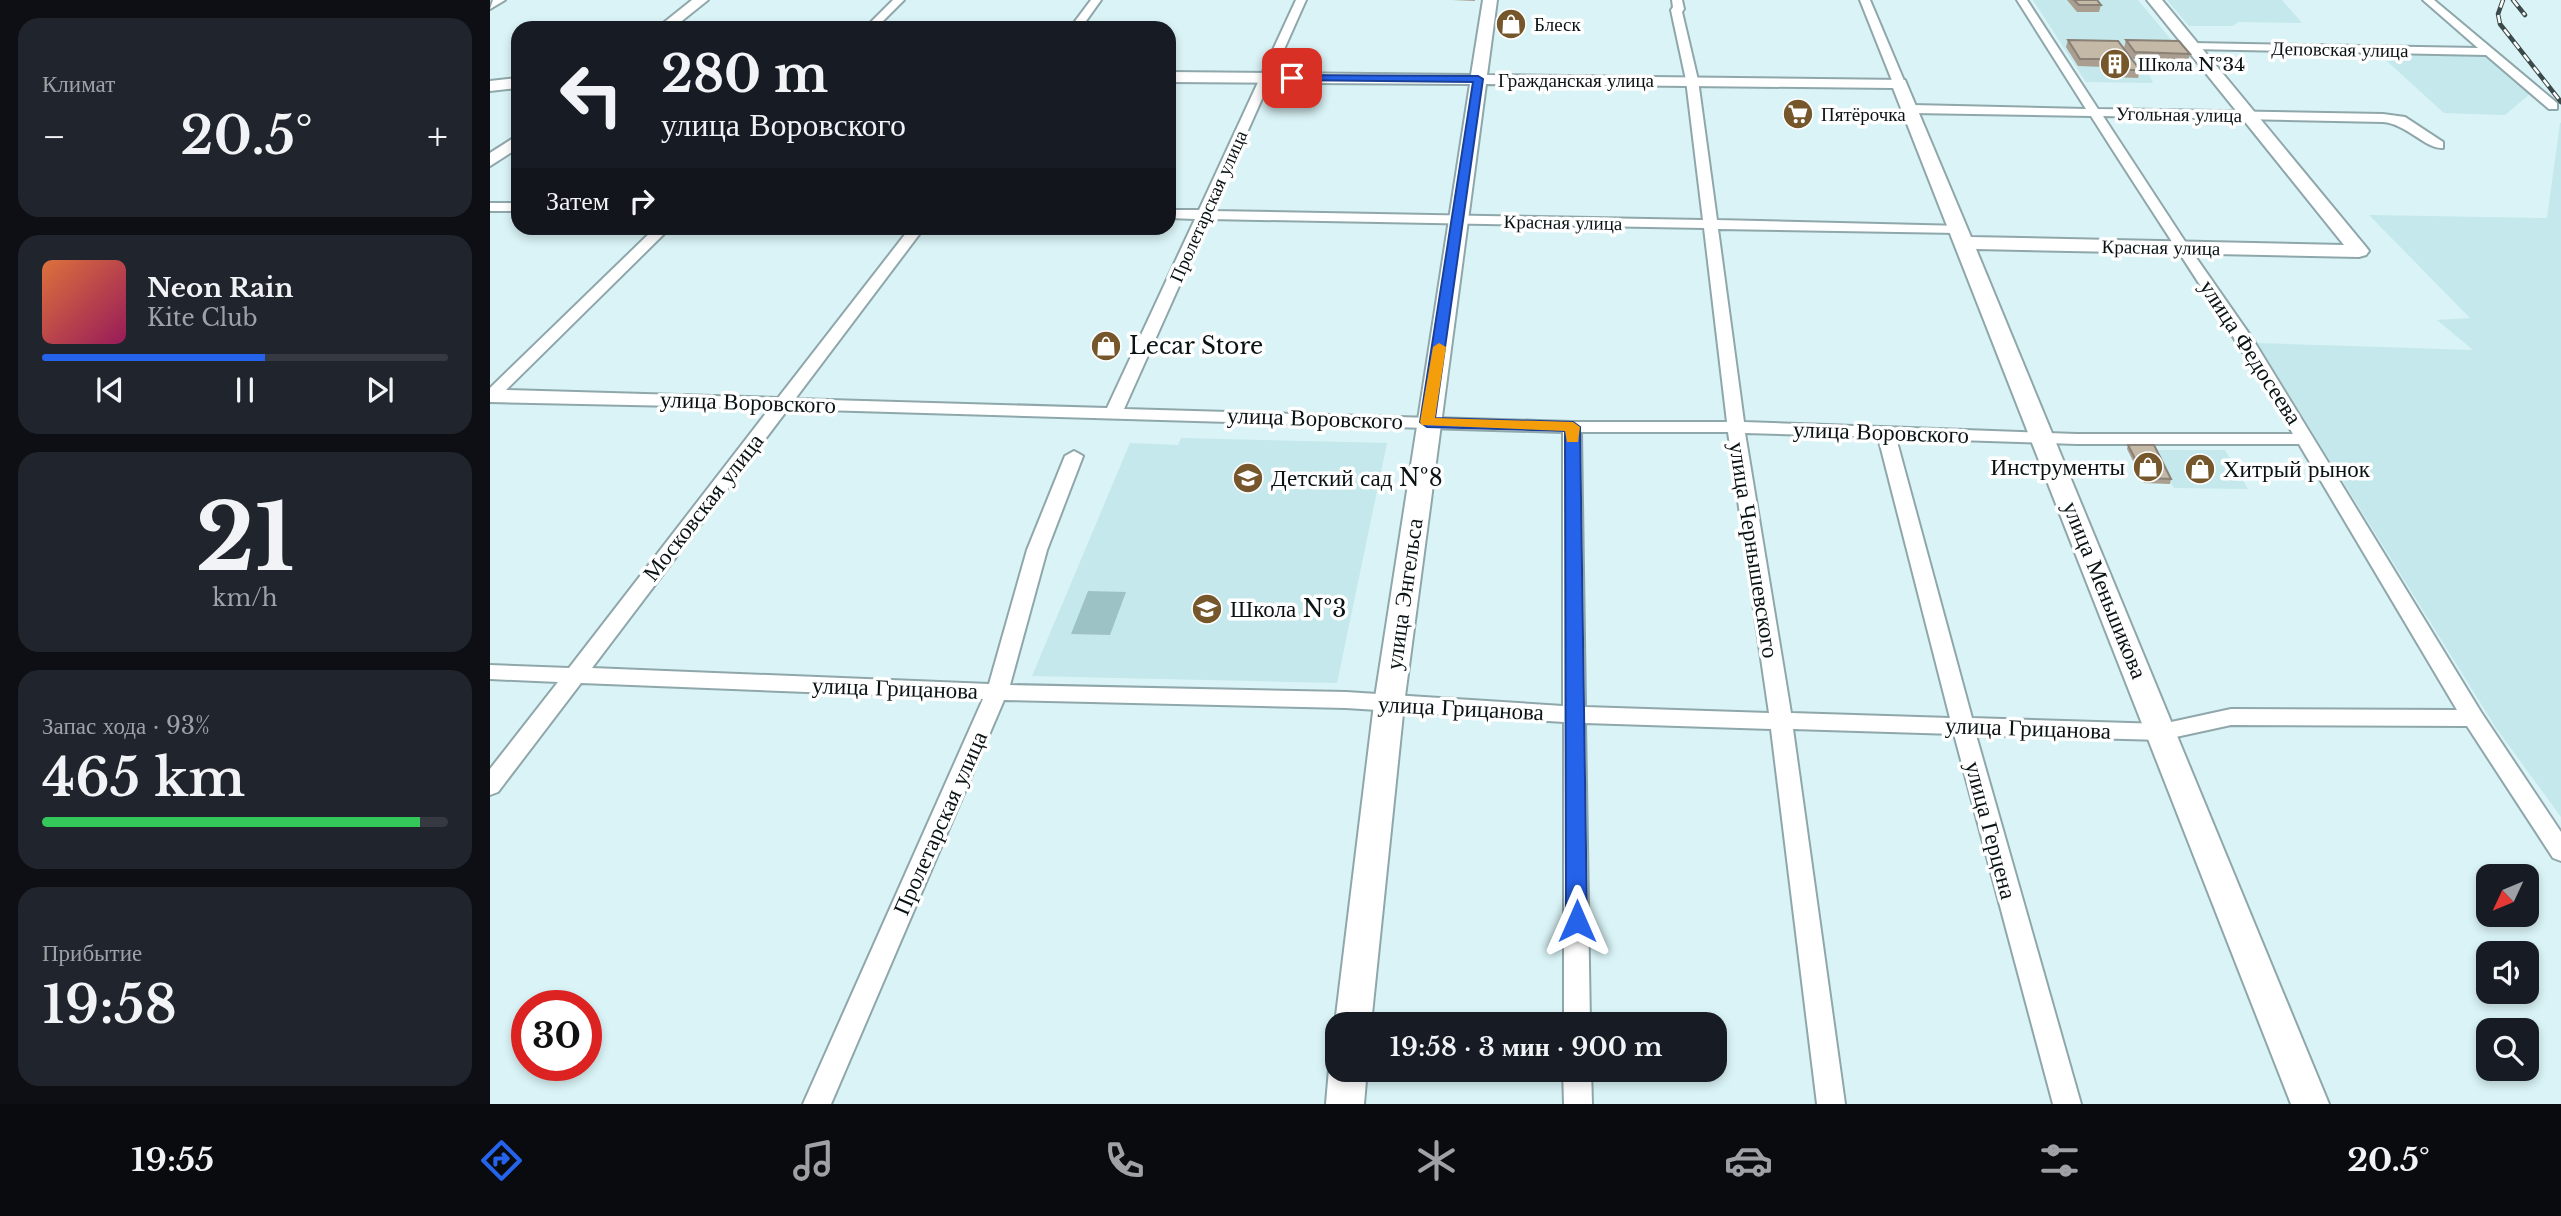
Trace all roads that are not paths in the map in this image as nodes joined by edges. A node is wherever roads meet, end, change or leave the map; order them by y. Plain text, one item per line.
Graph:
1 (500, 0) edge
2 (701, 0) edge
3 (899, 0) edge
4 (1096, 0) edge
5 (1301, 0) edge
6 (1490, 0) edge
7 (1677, 0) edge
8 (1866, 0) edge
9 (2022, 0) edge
10 (2154, 0) edge
11 (2428, 0) edge
12 (490, 6) edge
13 (673, 21) edge
14 (877, 21) edge
15 (1080, 21) edge
16 (2192, 46) junction
17 (2487, 52) junction
18 (1176, 77) edge
19 (1265, 78) junction
20 (1478, 79) junction
21 (1692, 80) junction
22 (1899, 83) junction
23 (511, 84) edge
24 (490, 86) edge
25 (2553, 106) dead end
26 (1912, 109) junction
27 (2094, 112) junction
28 (2248, 116) junction
29 (511, 145) edge
30 (2438, 145) dead end
31 (490, 161) edge
32 (490, 207) edge
33 (511, 207) edge
34 (1176, 214) edge
35 (1206, 214) junction
36 (1459, 220) junction
37 (1710, 223) junction
38 (656, 235) edge
39 (912, 235) edge
40 (1961, 236) junction
41 (2181, 247) junction
42 (491, 396) edge
43 (783, 403) junction
44 (1114, 412) junction
45 (1427, 422) junction
46 (1573, 427) junction
47 (1736, 427) junction
48 (1886, 433) junction
49 (2042, 437) junction
50 (2307, 439) junction
51 (1074, 456) dead end
52 (490, 672) edge
53 (571, 677) junction
54 (997, 692) junction
55 (1389, 704) junction
56 (1576, 715) junction
57 (2473, 718) junction
58 (1781, 721) junction
59 (1963, 726) junction
60 (2162, 732) junction
61 (490, 786) edge
62 (2561, 851) edge
63 (1354, 1012) edge
64 (1577, 1012) edge
65 (1347, 1082) edge
66 (1577, 1082) edge
67 (817, 1104) edge
68 (1345, 1104) edge
69 (1577, 1104) edge
70 (1831, 1104) edge
71 (2067, 1104) edge
72 (2311, 1104) edge

1 - 12 street
2 - 13 street
3 - 14 street
4 - 15 street
5 - 19 street, Пролетарская улица
6 - 20 main road, улица Энгельса
7 - 21 street, улица Чернышевского
8 - 22 street, улица Меньшикова
9 - 27 street, улица Федосеева
10 - 16 street
11 - 17 street
16 - 17 street, Деповская улица
16 - 28 street
17 - 25 street
18 - 19 street, Гражданская улица
19 - 20 street, Гражданская улица
19 - 35 street, Пролетарская улица
20 - 21 street, Гражданская улица
20 - 36 street, улица Энгельса
21 - 22 street, Гражданская улица
21 - 37 street, улица Чернышевского
22 - 26 street, улица Меньшикова
23 - 24 street
26 - 27 street, Угольная улица
26 - 40 street, улица Меньшикова
27 - 28 street, Угольная улица
27 - 41 street, улица Федосеева
28 - 30 street, Угольная улица
28 - 41 street, Красная улица
29 - 31 street
32 - 33 street
34 - 35 street, Красная улица
35 - 36 street, Красная улица
35 - 44 street, Пролетарская улица
36 - 37 street, Красная улица
36 - 45 street, улица Энгельса
37 - 40 street, Красная улица
37 - 47 street, улица Чернышевского
38 - 42 street
39 - 43 street, Московская улица
40 - 41 street, Красная улица
40 - 49 street, улица Меньшикова
41 - 50 street, улица Федосеева
42 - 43 street, улица Воровского
43 - 44 street, улица Воровского
43 - 53 street, Московская улица
44 - 45 street, улица Воровского
45 - 46 street, улица Воровского
45 - 55 street, улица Энгельса
46 - 47 street, улица Воровского
46 - 56 street
47 - 48 street, улица Воровского
47 - 58 street, улица Чернышевского
48 - 49 street, улица Воровского
48 - 59 street, улица Герцена
49 - 50 street, улица Воровского
49 - 60 street, улица Меньшикова
50 - 57 street, улица Федосеева
51 - 54 street, Пролетарская улица
52 - 53 street, улица Грицанова
53 - 54 street, улица Грицанова
53 - 61 street, Московская улица
54 - 55 street, улица Грицанова
54 - 67 street, Пролетарская улица
55 - 56 street, улица Грицанова
55 - 63 street, улица Энгельса
56 - 58 street, улица Грицанова
56 - 64 street
57 - 60 street, улица Грицанова
57 - 62 street, улица Федосеева
58 - 59 street, улица Грицанова
58 - 70 street, улица Чернышевского
59 - 60 street, улица Грицанова
59 - 71 street, улица Герцена
60 - 72 street, улица Меньшикова
65 - 68 street
66 - 69 street

